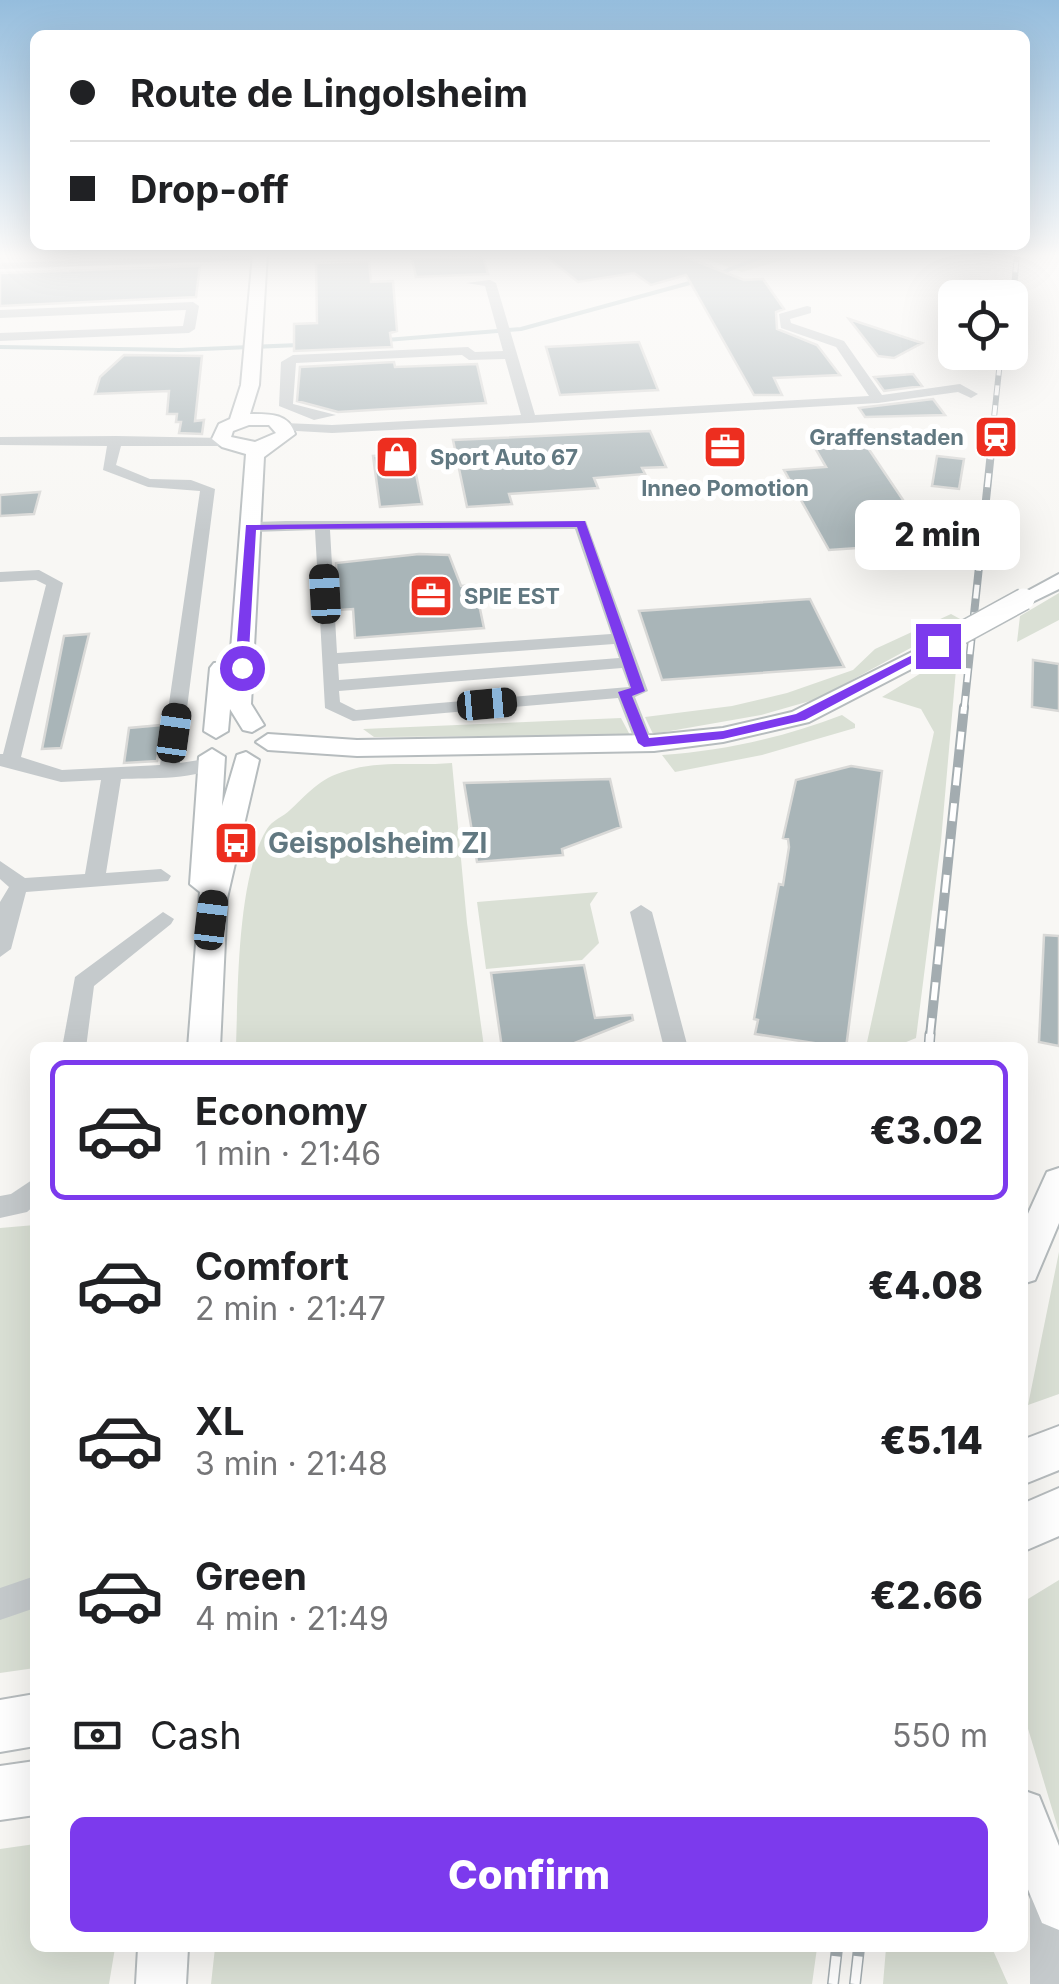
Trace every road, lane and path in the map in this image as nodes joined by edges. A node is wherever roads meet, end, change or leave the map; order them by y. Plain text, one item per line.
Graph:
1 (253, 347) edge
2 (508, 347) edge
3 (842, 347) edge
4 (510, 354) junction
5 (250, 385) junction
6 (919, 396) dead end
7 (878, 399) junction
8 (264, 419) junction
9 (529, 419) junction
10 (408, 425) junction
11 (230, 435) junction
12 (278, 436) junction
13 (116, 440) junction
14 (0, 441) edge
15 (322, 526) junction
16 (250, 527) junction
17 (0, 577) edge
18 (1059, 580) edge
19 (620, 638) junction
20 (328, 659) junction
21 (629, 662) junction
22 (330, 686) junction
23 (625, 692) junction
24 (260, 734) junction
25 (644, 743) junction
26 (214, 751) junction
27 (5, 760) edge
28 (246, 760) junction
29 (176, 769) junction
30 (112, 774) junction
31 (0, 868) edge
32 (161, 876) dead end
33 (94, 882) junction
34 (20, 885) junction
35 (641, 912) dead end
36 (162, 919) dead end
37 (0, 949) edge
38 (75, 1042) edge
39 (194, 1042) edge
40 (204, 1042) edge
41 (674, 1042) edge
42 (1059, 1182) edge
43 (30, 1193) edge
44 (0, 1207) edge
45 (1028, 1252) edge
46 (30, 1594) edge
47 (0, 1604) edge
48 (30, 1721) edge
49 (0, 1726) edge
50 (30, 1789) edge
51 (0, 1792) edge
52 (1028, 1829) edge
53 (1053, 1894) edge
54 (163, 1952) edge
55 (162, 1984) edge
56 (1049, 1984) edge

1 - 5 main road
2 - 4 street
3 - 7 street
4 - 9 street
4 - 10 street
5 - 8 main road
5 - 11 main road
6 - 7 street
7 - 9 street
8 - 11 main road
8 - 12 main road
9 - 10 street
10 - 12 street
11 - 12 main road
11 - 13 street
11 - 26 main road
12 - 16 main road
13 - 14 street
13 - 29 street
15 - 16 street
15 - 19 street
15 - 20 street
16 - 24 main road
17 - 27 street
18 - 25 main road, bridge
19 - 20 street
19 - 21 street
20 - 22 street
21 - 22 street
21 - 23 street
22 - 23 street
23 - 25 street
24 - 25 main road
24 - 26 main road
24 - 28 main road
26 - 28 main road
26 - 29 street
26 - 39 main road
27 - 30 street
28 - 40 main road
29 - 30 street
30 - 33 street
31 - 34 street
32 - 33 street
33 - 34 street
34 - 37 street
35 - 41 street
36 - 38 street
42 - 45 main road
43 - 44 street
46 - 47 street
48 - 49 highway
50 - 51 highway
52 - 53 main road
53 - 56 street
54 - 55 main road

